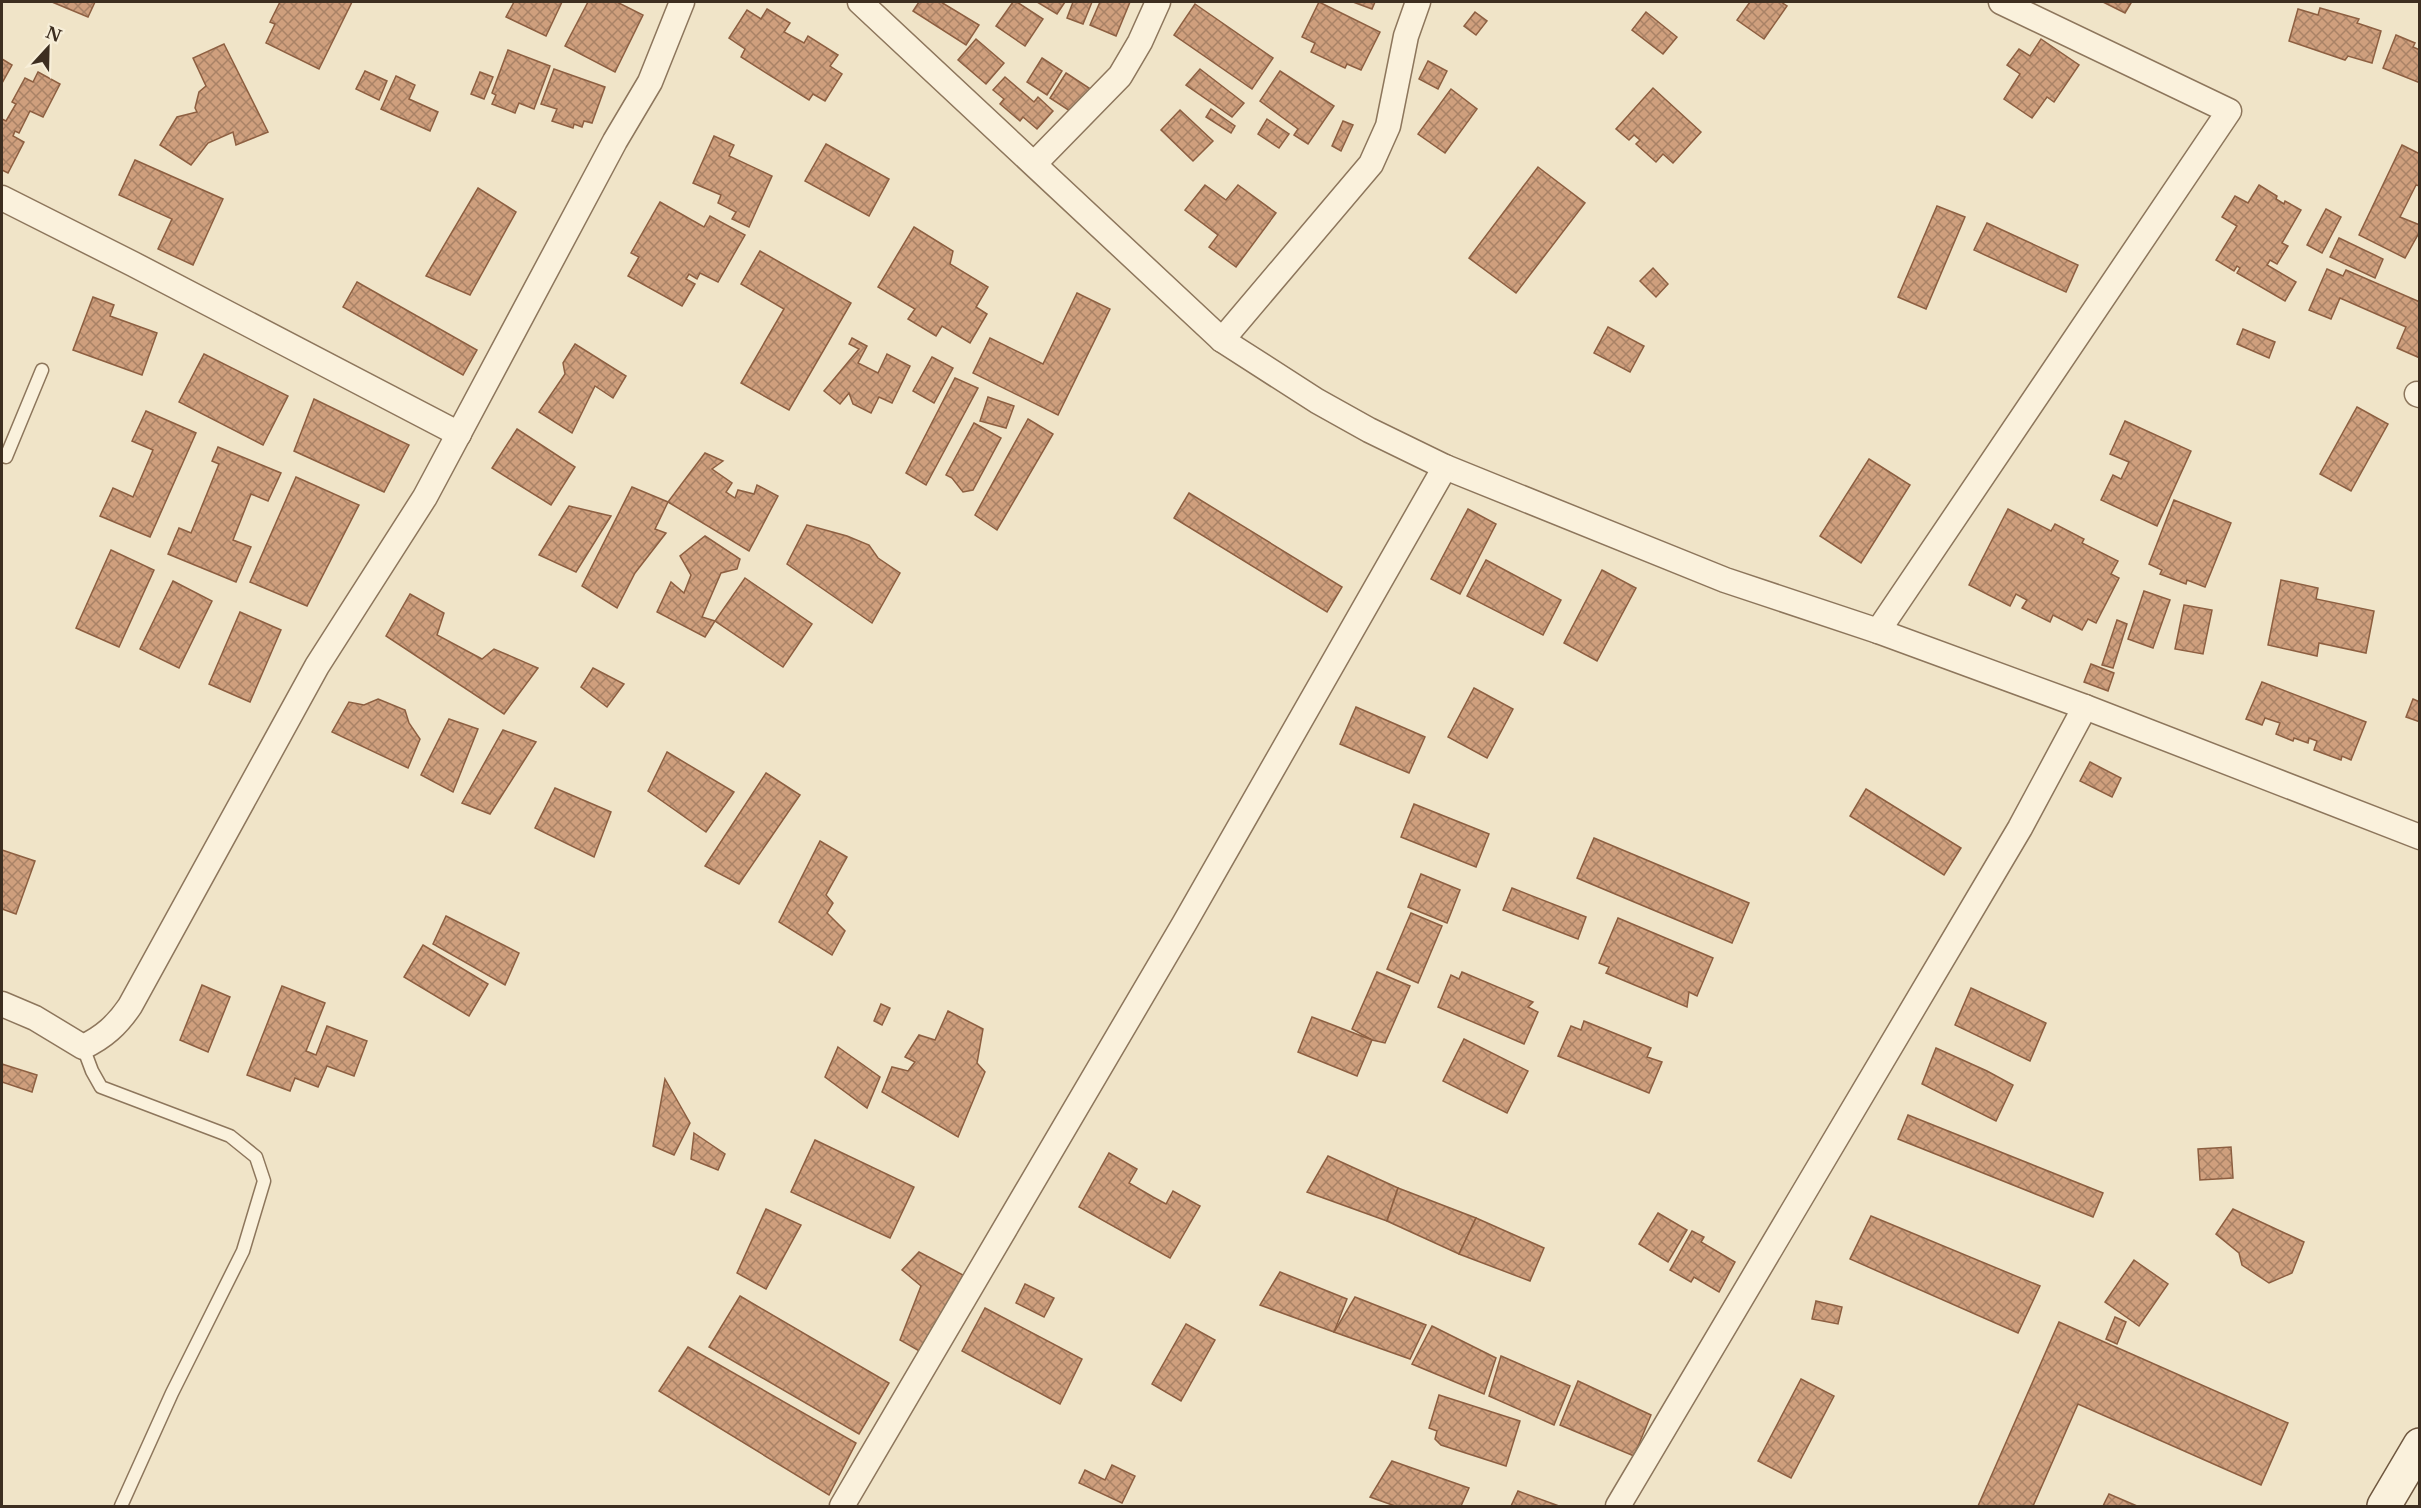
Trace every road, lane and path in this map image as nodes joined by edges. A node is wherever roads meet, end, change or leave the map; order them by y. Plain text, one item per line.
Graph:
1 (682, 2) edge
2 (860, 2) edge
3 (1158, 2) edge
4 (1418, 2) edge
5 (2001, 2) edge
6 (1035, 163) junction
7 (2, 198) edge
8 (1222, 340) junction
9 (42, 370) dead end
10 (459, 434) junction
11 (2, 455) edge
12 (1445, 467) junction
13 (1878, 631) junction
14 (2085, 707) junction
15 (2420, 837) edge
16 (2, 1004) edge
17 (83, 1047) junction
18 (2420, 1445) edge
19 (121, 1506) edge
20 (842, 1506) edge
21 (1618, 1506) edge
22 (2384, 1506) edge

1 - 10 street
2 - 6 street
3 - 6 street
4 - 8 street
5 - 13 street
6 - 8 street
7 - 10 street
8 - 12 street
9 - 11 lane
10 - 17 street
12 - 13 street
12 - 20 street
13 - 14 street
14 - 15 street
14 - 21 street
16 - 17 street
17 - 19 lane
18 - 22 street

